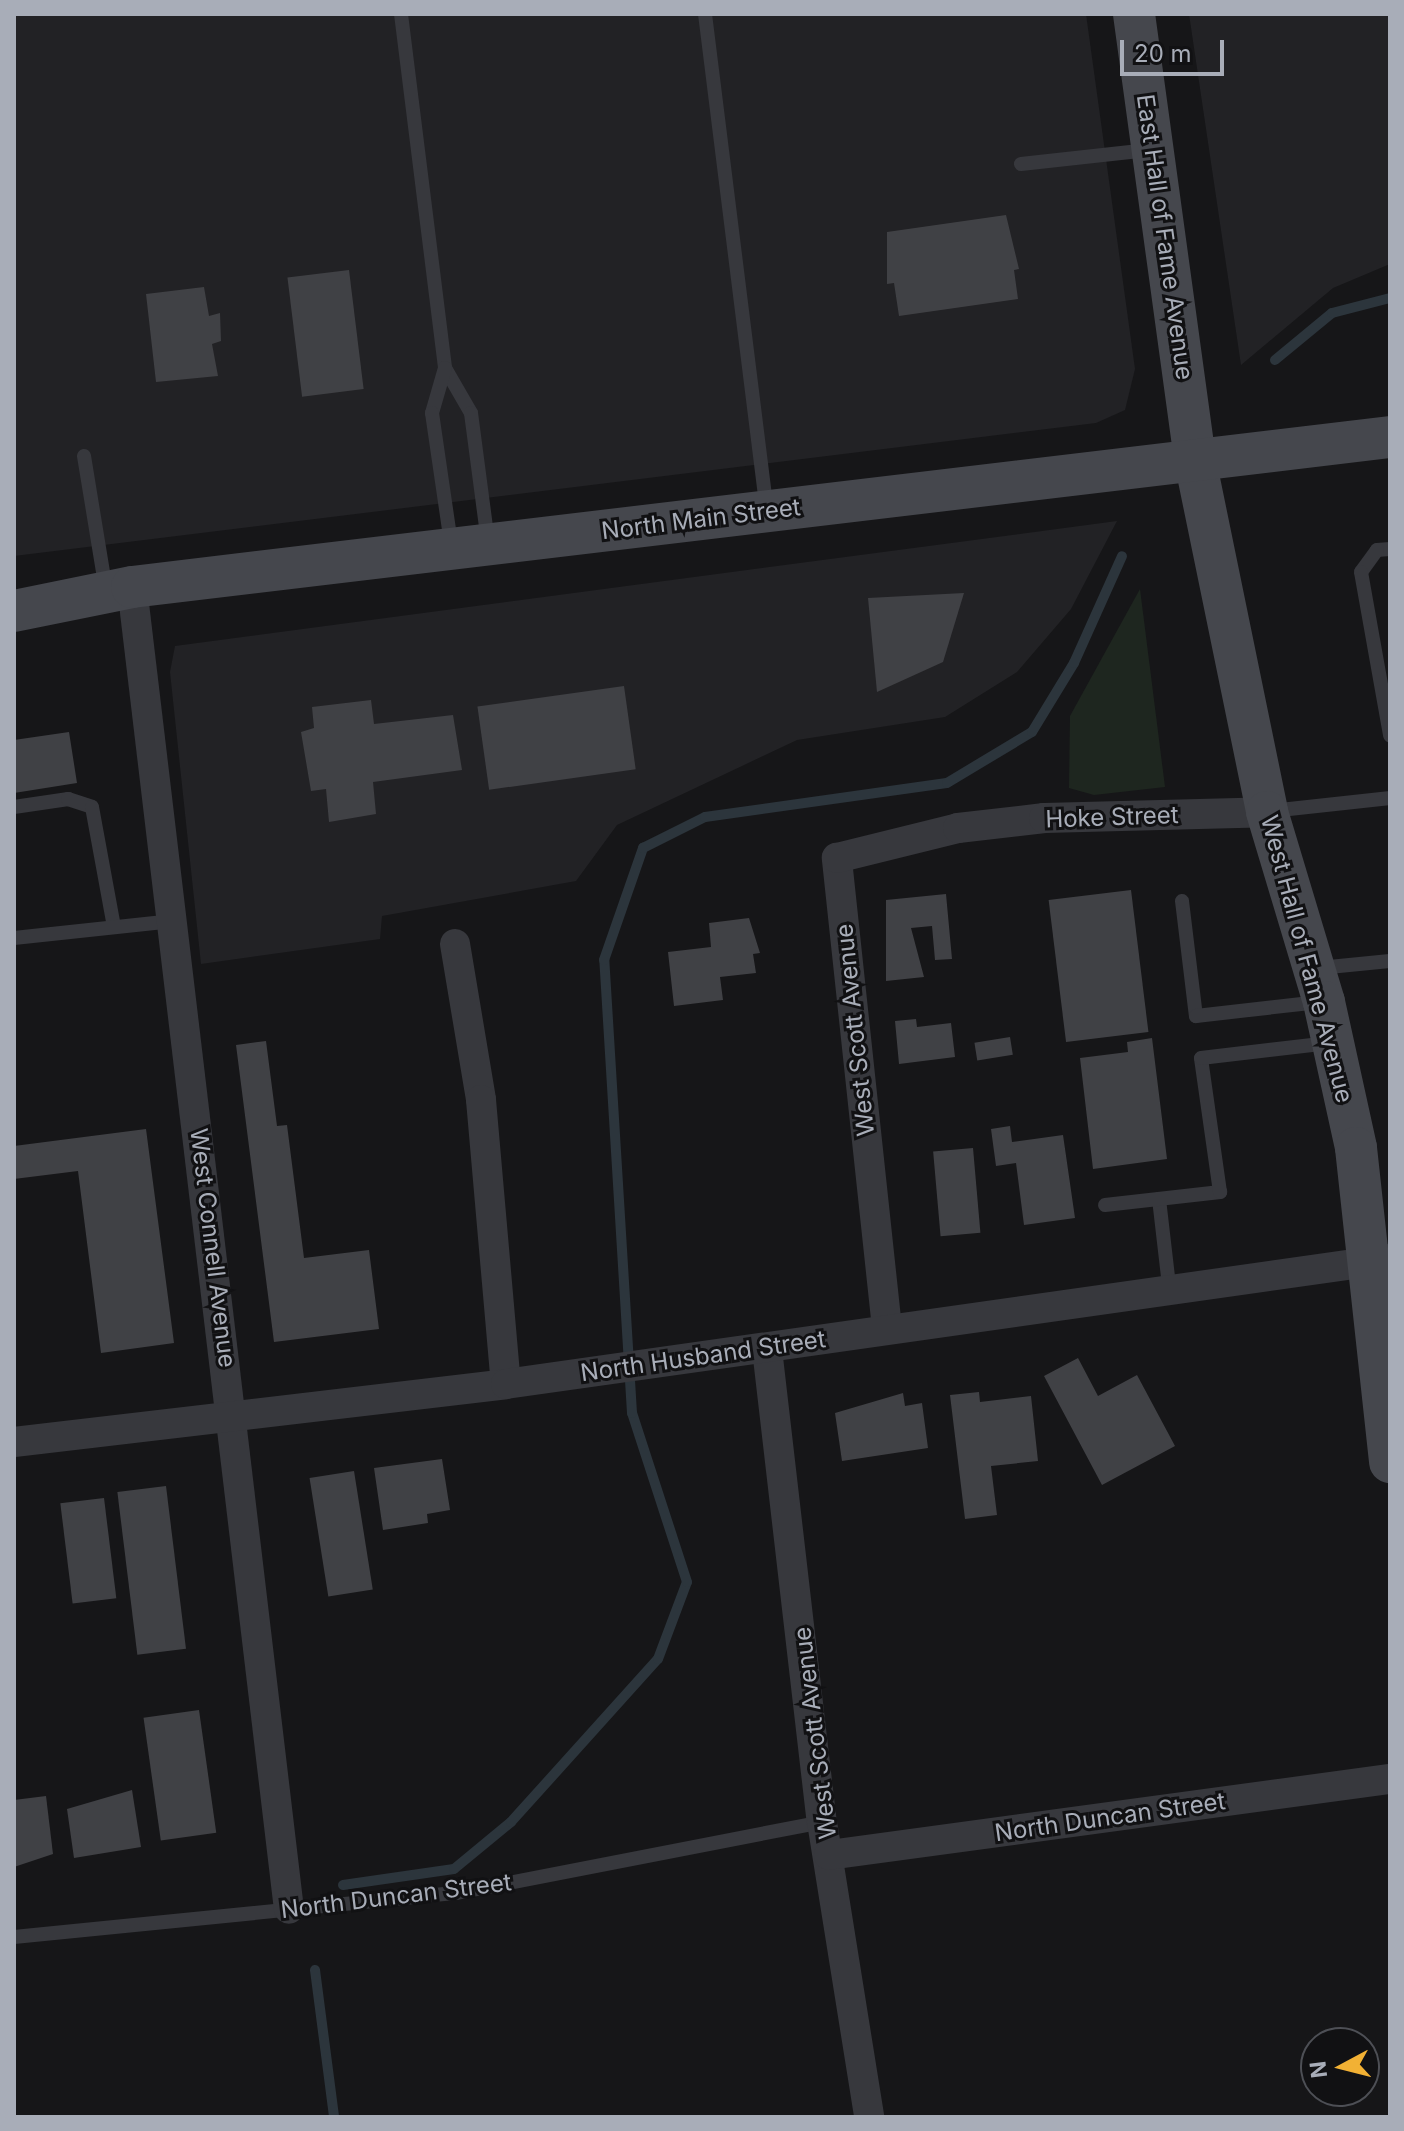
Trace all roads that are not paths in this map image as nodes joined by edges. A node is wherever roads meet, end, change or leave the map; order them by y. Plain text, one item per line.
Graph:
1 (401, 14) edge
2 (705, 14) edge
3 (1134, 14) edge
4 (1153, 149) junction
5 (1021, 164) dead end
6 (445, 368) junction
7 (1390, 437) edge
8 (84, 456) dead end
9 (1195, 460) junction
10 (767, 511) junction
11 (470, 546) junction
12 (1390, 549) edge
13 (119, 590) junction
14 (14, 611) edge
15 (1390, 735) edge
16 (1390, 798) edge
17 (14, 807) edge
18 (1267, 812) junction
19 (958, 828) joint
20 (1182, 901) dead end
21 (173, 921) junction
22 (114, 927) junction
23 (14, 938) edge
24 (455, 944) dead end
25 (1390, 961) edge
26 (1319, 985) junction
27 (1333, 1042) junction
28 (1159, 1199) junction
29 (1105, 1205) dead end
30 (1378, 1261) edge
31 (1170, 1295) junction
32 (887, 1328) junction
33 (767, 1349) junction
34 (506, 1384) junction
35 (234, 1414) junction
36 (14, 1442) edge
37 (1390, 1462) edge
38 (1390, 1779) edge
39 (822, 1822) junction
40 (829, 1855) junction
41 (289, 1909) junction
42 (14, 1937) edge
43 (869, 2117) edge

1 - 6 lane
2 - 10 lane
3 - 4 main road, East Hall of Fame Avenue
4 - 5 lane
4 - 9 main road, East Hall of Fame Avenue
6 - 11 lane
6 - 11 lane
7 - 9 main road, North Main Street
8 - 13 lane
9 - 10 main road, North Main Street
9 - 18 main road, West Hall of Fame Avenue
10 - 11 main road, North Main Street
11 - 13 main road, North Main Street
12 - 15 lane
13 - 14 main road, North Main Street
13 - 21 street, West Connell Avenue
16 - 18 lane
17 - 22 lane
18 - 19 street, Hoke Street
18 - 26 main road, West Hall of Fame Avenue
19 - 32 street, West Scott Avenue
20 - 26 lane
21 - 22 lane
21 - 35 street, West Connell Avenue
22 - 23 lane
24 - 34 street
25 - 26 lane
26 - 27 main road, West Hall of Fame Avenue
27 - 28 lane
27 - 30 main road, West Hall of Fame Avenue
28 - 29 lane
28 - 31 lane
30 - 31 street, North Husband Street
30 - 37 main road, West Hall of Fame Avenue
31 - 32 street, North Husband Street
32 - 33 street, North Husband Street
33 - 34 street, North Husband Street
33 - 39 street, West Scott Avenue
34 - 35 street, North Husband Street
35 - 36 street, North Husband Street
35 - 41 street, West Connell Avenue
38 - 40 street, North Duncan Street
39 - 40 street, West Scott Avenue
39 - 41 lane, North Duncan Street
40 - 43 street, West Scott Avenue
41 - 42 lane, North Duncan Street

